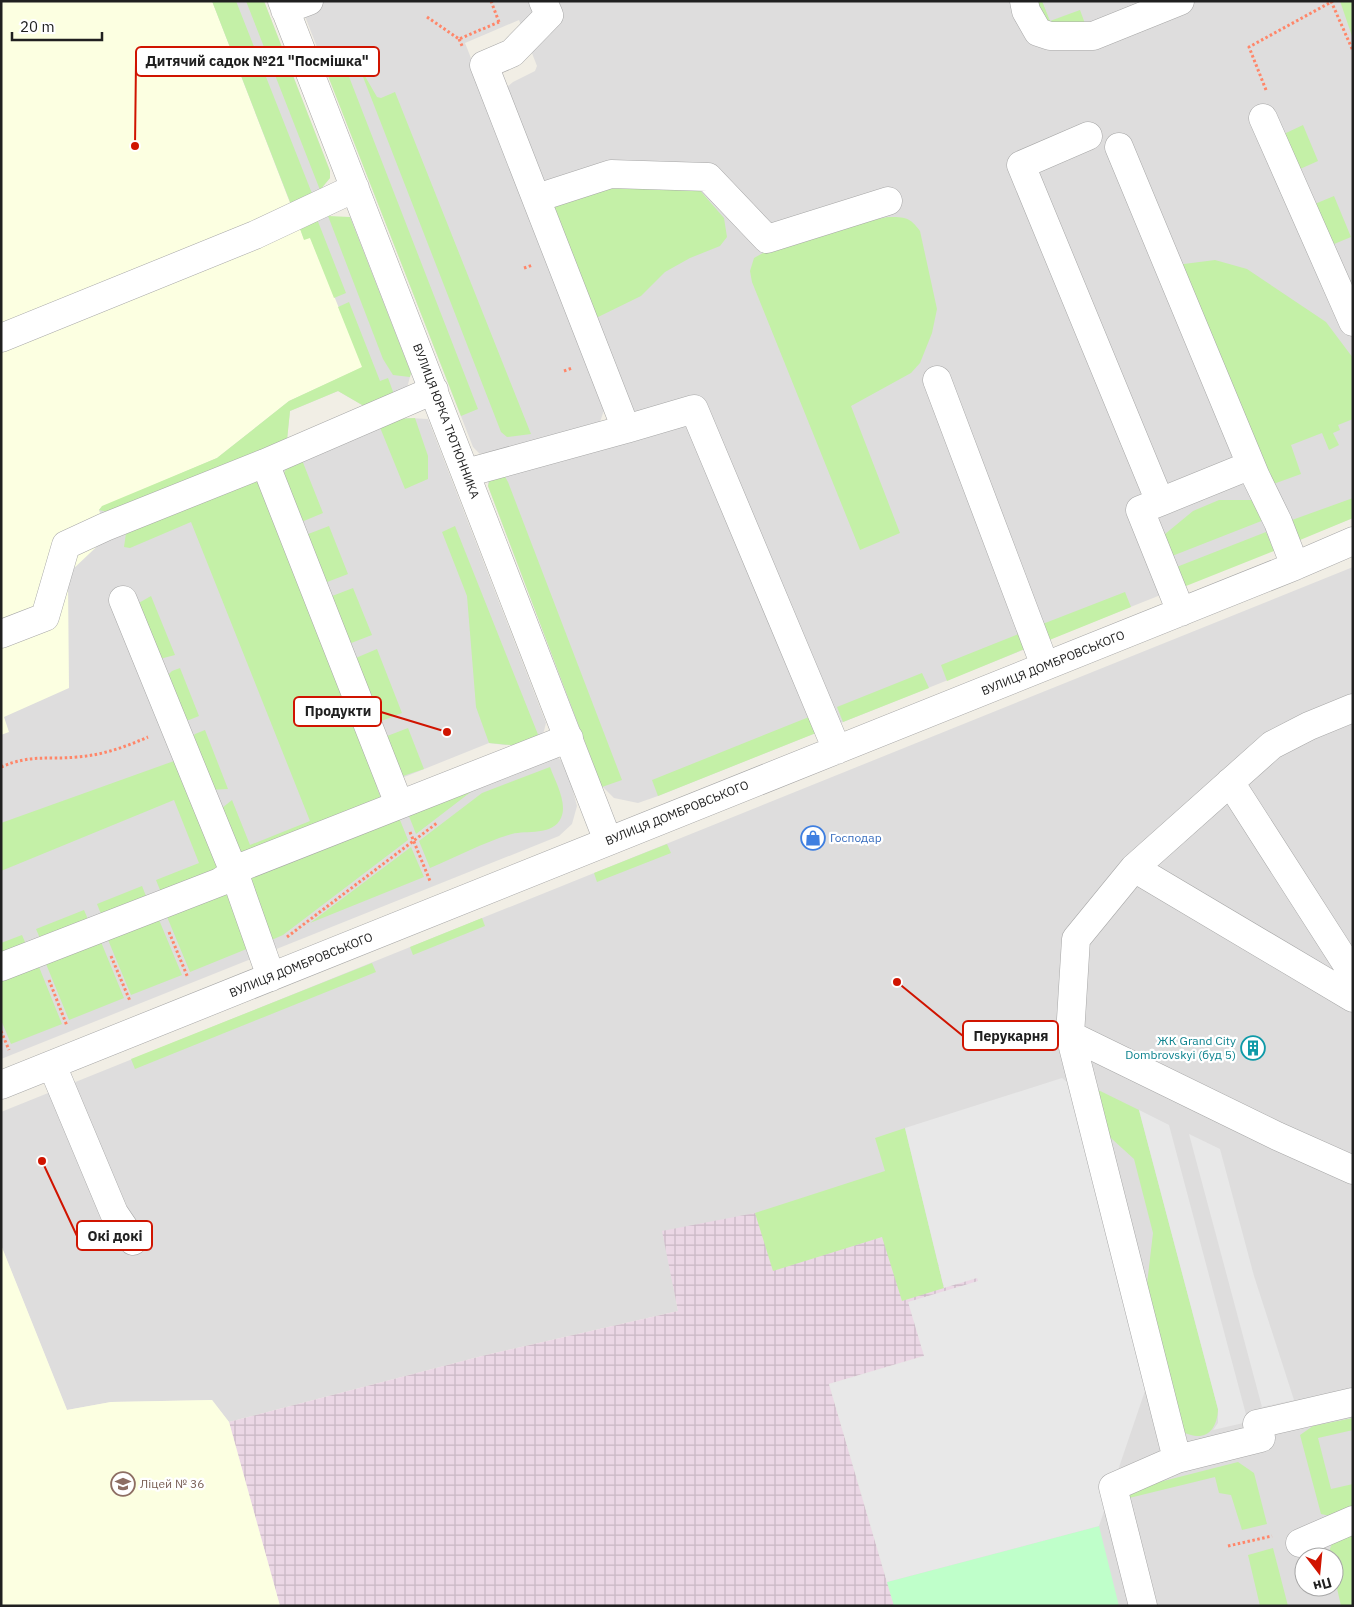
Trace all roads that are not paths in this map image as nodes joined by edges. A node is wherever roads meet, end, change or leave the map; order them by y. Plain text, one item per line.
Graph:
1 (1024, 1) edge
2 (1180, 1) edge
3 (544, 2) edge
4 (292, 4) edge
5 (1264, 118) road end
6 (1088, 136) dead end
7 (1119, 147) dead end
8 (355, 188) junction
9 (537, 198) junction
10 (888, 200) dead end
11 (1353, 322) edge
12 (1, 338) edge
13 (937, 380) dead end
14 (434, 390) junction
15 (626, 429) junction
16 (265, 463) junction
17 (1251, 465) junction
18 (466, 473) junction
19 (1160, 502) junction
20 (1353, 541) edge
21 (1295, 566) junction
22 (123, 600) dead end
23 (1181, 612) junction
24 (1, 634) edge
25 (1045, 666) junction
26 (1353, 708) edge
27 (569, 738) junction
28 (837, 750) junction
29 (1230, 782) junction
30 (399, 804) junction
31 (608, 841) junction
32 (1134, 868) junction
33 (234, 872) junction
34 (1, 967) edge
35 (1353, 974) edge
36 (271, 977) junction
37 (1353, 998) edge
38 (1070, 1035) junction
39 (52, 1065) junction
40 (1, 1085) edge
41 (1353, 1170) edge
42 (133, 1241) dead end
43 (1353, 1402) edge
44 (1177, 1459) junction
45 (1353, 1520) edge
46 (1290, 1539) road end
47 (1143, 1606) edge

1 - 2 street
3 - 9 street
4 - 8 street, ВУЛИЦЯ ЮРКА ТЮТЮННИКА
5 - 11 street
6 - 19 street
7 - 17 street
8 - 12 street
8 - 14 street, ВУЛИЦЯ ЮРКА ТЮТЮННИКА
9 - 10 street
9 - 15 street
13 - 25 street
14 - 16 street
14 - 18 street, ВУЛИЦЯ ЮРКА ТЮТЮННИКА
15 - 18 street
15 - 28 street
16 - 24 street
16 - 30 street
17 - 19 street
17 - 21 street
18 - 27 street, ВУЛИЦЯ ЮРКА ТЮТЮННИКА
19 - 23 street
20 - 21 street, ВУЛИЦЯ ДОМБРОВСЬКОГО
21 - 23 street, ВУЛИЦЯ ДОМБРОВСЬКОГО
22 - 33 street
23 - 25 street, ВУЛИЦЯ ДОМБРОВСЬКОГО
25 - 28 street, ВУЛИЦЯ ДОМБРОВСЬКОГО
26 - 29 street
27 - 30 street
27 - 31 street, ВУЛИЦЯ ЮРКА ТЮТЮННИКА
28 - 31 street, ВУЛИЦЯ ДОМБРОВСЬКОГО
29 - 32 street
29 - 35 street
30 - 33 street
31 - 36 street, ВУЛИЦЯ ДОМБРОВСЬКОГО
32 - 37 street
32 - 38 street
33 - 34 street
33 - 36 street
36 - 39 street, ВУЛИЦЯ ДОМБРОВСЬКОГО
38 - 41 street
38 - 44 street
39 - 40 street, ВУЛИЦЯ ДОМБРОВСЬКОГО
39 - 42 street
43 - 44 street
44 - 47 street
45 - 46 street

